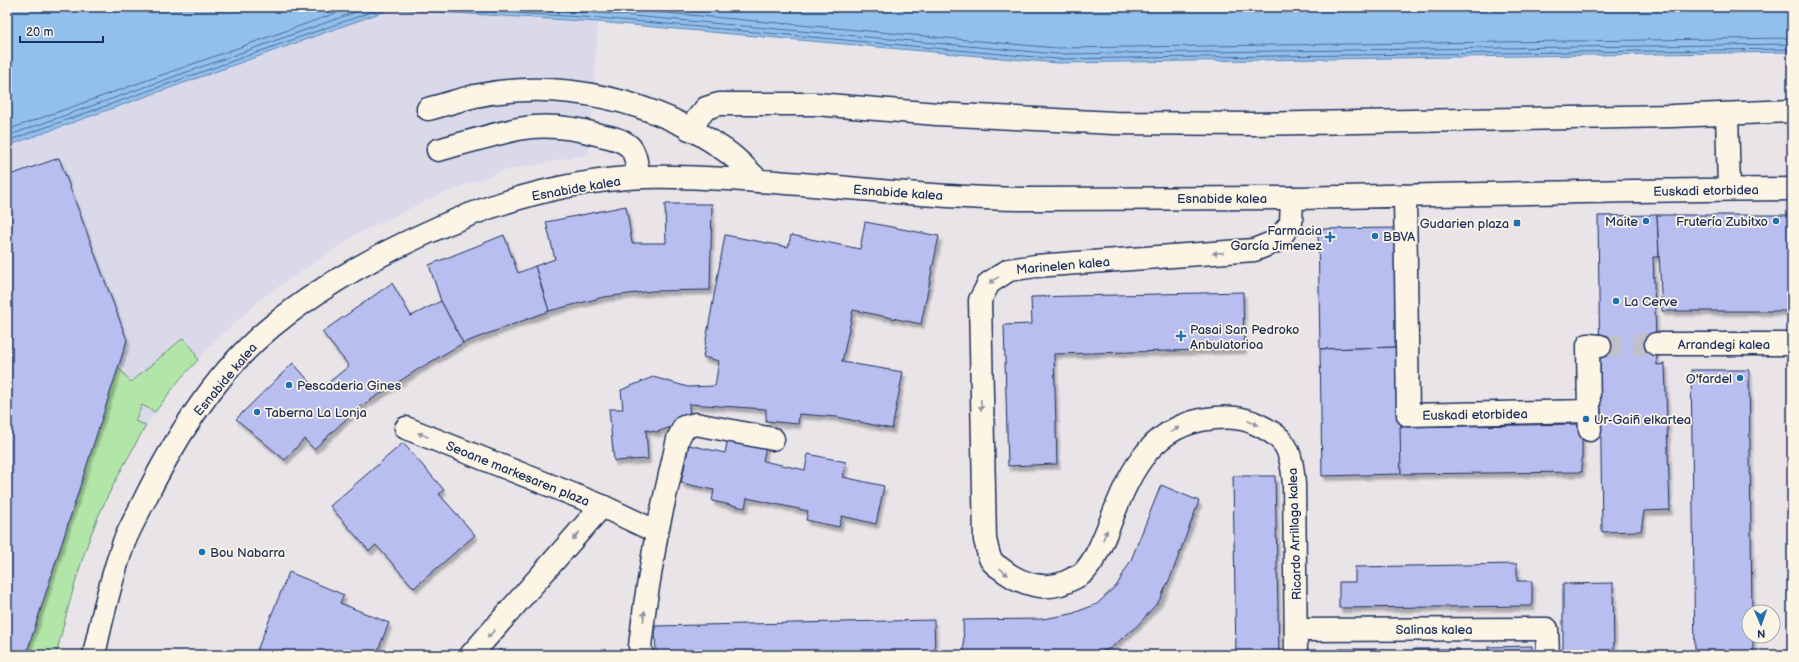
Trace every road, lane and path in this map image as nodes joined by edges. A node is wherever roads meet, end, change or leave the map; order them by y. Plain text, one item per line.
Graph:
1 (428, 109) dead end
2 (1792, 111) edge
3 (1727, 114) junction
4 (689, 129) junction
5 (438, 150) dead end
6 (639, 177) junction
7 (759, 181) junction
8 (1729, 189) junction
9 (1792, 189) edge
10 (1405, 196) junction
11 (1292, 198) junction
12 (1656, 344) tunnel mouth
13 (1792, 344) edge
14 (1600, 346) tunnel mouth
15 (1214, 418) joint
16 (406, 428) dead end
17 (773, 439) dead end
18 (602, 506) junction
19 (657, 532) junction
20 (1296, 630) junction
21 (94, 655) edge
22 (472, 655) edge
23 (642, 655) edge
24 (1296, 655) edge
25 (1548, 655) edge

1 - 4 street
2 - 3 street
3 - 4 street
3 - 8 street
4 - 7 street
5 - 6 street
6 - 7 street, Esnabide kalea
6 - 21 street, Esnabide kalea
7 - 11 street, Esnabide kalea
8 - 9 street, Euskadi etorbidea
8 - 10 street, Euskadi etorbidea
10 - 11 street, Euskadi etorbidea
10 - 14 street, Euskadi etorbidea
11 -> 15 street, Marinelen kalea
12 - 13 street, Arrandegi kalea
15 -> 20 street, Ricardo Arrillaga kalea
18 -> 16 street, Seoane markesaren plaza
17 - 19 street
18 - 19 street
18 -> 22 street, Seoane markesaren plaza
23 -> 19 street
20 - 24 street, Ricardo Arrillaga kalea
20 - 25 street, Salinas kalea

